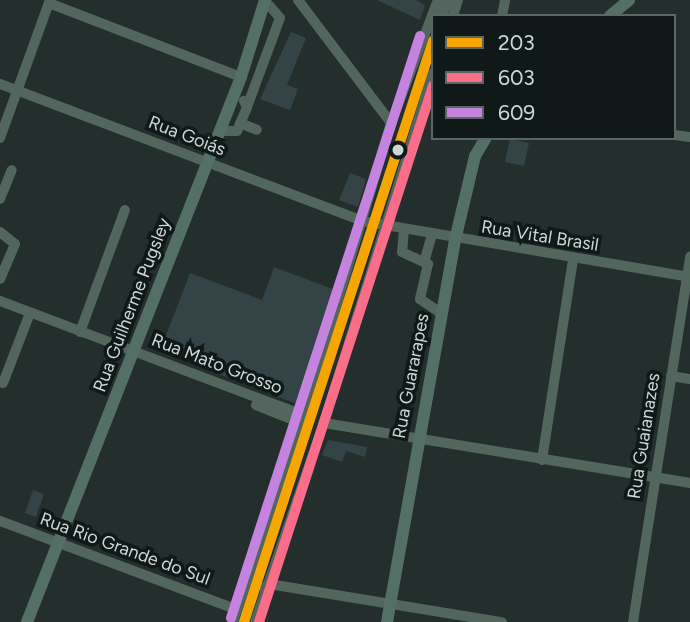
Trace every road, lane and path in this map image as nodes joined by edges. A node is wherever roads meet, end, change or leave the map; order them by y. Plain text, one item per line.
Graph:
1 (265, 0) edge
2 (298, 0) edge
3 (629, 0) edge
4 (49, 2) edge
5 (612, 14) edge
6 (431, 18) edge
7 (431, 46) edge
8 (241, 77) junction
9 (431, 80) edge
10 (0, 85) edge
11 (17, 91) junction
12 (235, 91) junction
13 (247, 107) junction
14 (240, 123) junction
15 (391, 123) junction
16 (257, 130) dead end
17 (219, 131) junction
18 (0, 138) edge
19 (479, 140) edge
20 (485, 140) edge
21 (475, 156) junction
22 (206, 162) junction
23 (12, 170) dead end
24 (0, 200) edge
25 (125, 210) dead end
26 (367, 222) junction
27 (386, 226) junction
28 (404, 230) junction
29 (0, 232) edge
30 (432, 235) junction
31 (455, 240) junction
32 (690, 256) edge
33 (573, 259) junction
34 (427, 261) junction
35 (450, 269) junction
36 (688, 277) edge
37 (0, 279) edge
38 (0, 301) edge
39 (30, 313) junction
40 (441, 313) junction
41 (80, 331) junction
42 (133, 351) junction
43 (671, 376) junction
44 (690, 379) edge
45 (3, 383) dead end
46 (224, 395) dead end
47 (302, 419) junction
48 (324, 424) junction
49 (416, 441) junction
50 (542, 460) junction
51 (655, 478) junction
52 (690, 483) edge
53 (0, 521) edge
54 (58, 543) junction
55 (269, 584) junction
56 (253, 597) junction
57 (390, 605) junction
58 (237, 610) junction
59 (453, 617) edge
60 (27, 622) edge
61 (233, 622) edge
62 (244, 622) edge
63 (256, 622) edge
64 (387, 622) edge
65 (502, 622) edge
66 (633, 622) edge

1 - 8 main road, Rua Guilherme Pugsley
1 - 13 street
2 - 15 street
3 - 5 main road
4 - 8 street
4 - 11 street
6 - 15 street
7 - 26 street
8 - 12 main road, Rua Guilherme Pugsley
9 - 27 street
10 - 11 street, Rua Goiás
11 - 18 street
11 - 22 street, Rua Goiás
12 - 13 street
12 - 17 main road, Rua Guilherme Pugsley
13 - 14 street
14 - 16 street
14 - 17 street
15 - 26 street
17 - 22 main road, Rua Guilherme Pugsley
19 - 21 street, Rua Guararapes
20 - 21 main road
21 - 31 main road, Rua Guararapes
22 - 26 street, Rua Goiás
22 - 42 main road, Rua Guilherme Pugsley
23 - 24 street
25 - 41 street
26 - 27 street, Rua Goiás
26 - 47 street
26 - 56 street
27 - 28 street, Rua Vital Brasil
27 - 48 street
28 - 30 street, Rua Vital Brasil
28 - 34 street
29 - 37 street
30 - 31 street, Rua Vital Brasil
30 - 34 street
31 - 33 street, Rua Vital Brasil
31 - 35 main road, Rua Guararapes
32 - 36 street, Rua Guaianazes
33 - 36 street, Rua Vital Brasil
33 - 50 street
34 - 35 street
34 - 40 street
35 - 40 main road, Rua Guararapes
36 - 43 street, Rua Guaianazes
38 - 39 street, Rua Mato Grosso
39 - 41 street, Rua Mato Grosso
39 - 45 street
40 - 49 main road, Rua Guararapes
41 - 42 street, Rua Mato Grosso
42 - 47 street, Rua Mato Grosso
42 - 54 main road, Rua Guilherme Pugsley
43 - 44 street
43 - 51 street, Rua Guaianazes
46 - 47 street
47 - 58 street
48 - 49 street
48 - 55 street
49 - 50 street
49 - 57 main road, Rua Guararapes
50 - 51 street
51 - 52 street
51 - 66 street, Rua Guaianazes
53 - 54 street, Rua Rio Grande do Sul
54 - 58 street, Rua Rio Grande do Sul
54 - 60 main road, Rua Guilherme Pugsley
55 - 56 street
55 - 57 street
55 - 63 street
56 - 58 street
56 - 62 street
57 - 59 street
57 - 64 main road, Rua Guararapes
58 - 61 street
59 - 65 street

